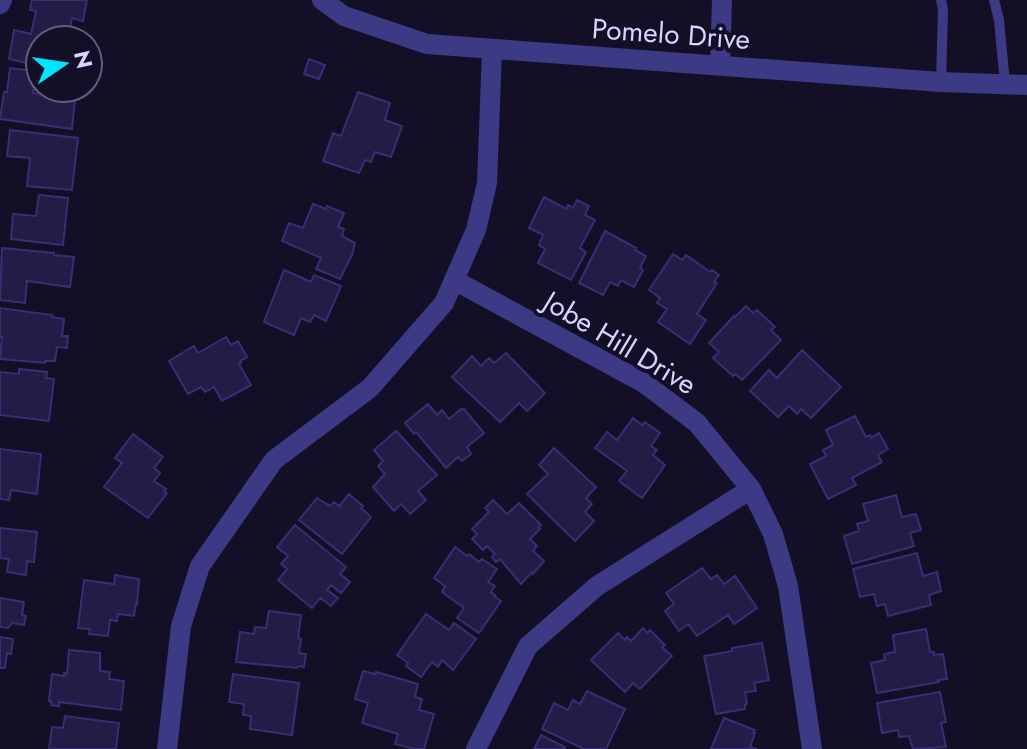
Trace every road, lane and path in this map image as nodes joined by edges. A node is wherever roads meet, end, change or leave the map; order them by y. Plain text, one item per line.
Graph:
1 (322, 0) edge
2 (722, 0) edge
3 (941, 0) edge
4 (994, 0) edge
5 (492, 50) junction
6 (720, 65) junction
7 (941, 82) junction
8 (1005, 84) junction
9 (1027, 85) edge
10 (454, 280) junction
11 (751, 489) junction
12 (167, 749) edge
13 (476, 749) edge
14 (812, 749) edge

1 - 5 street, Pomelo Drive
2 - 6 street
3 - 7 lane
4 - 8 lane
5 - 6 street, Pomelo Drive
5 - 10 street
6 - 7 street, Pomelo Drive
7 - 8 street, Pomelo Drive
8 - 9 street, Pomelo Drive
10 - 11 street, Jobe Hill Drive
10 - 12 street
11 - 13 street
11 - 14 street, Jobe Hill Drive

